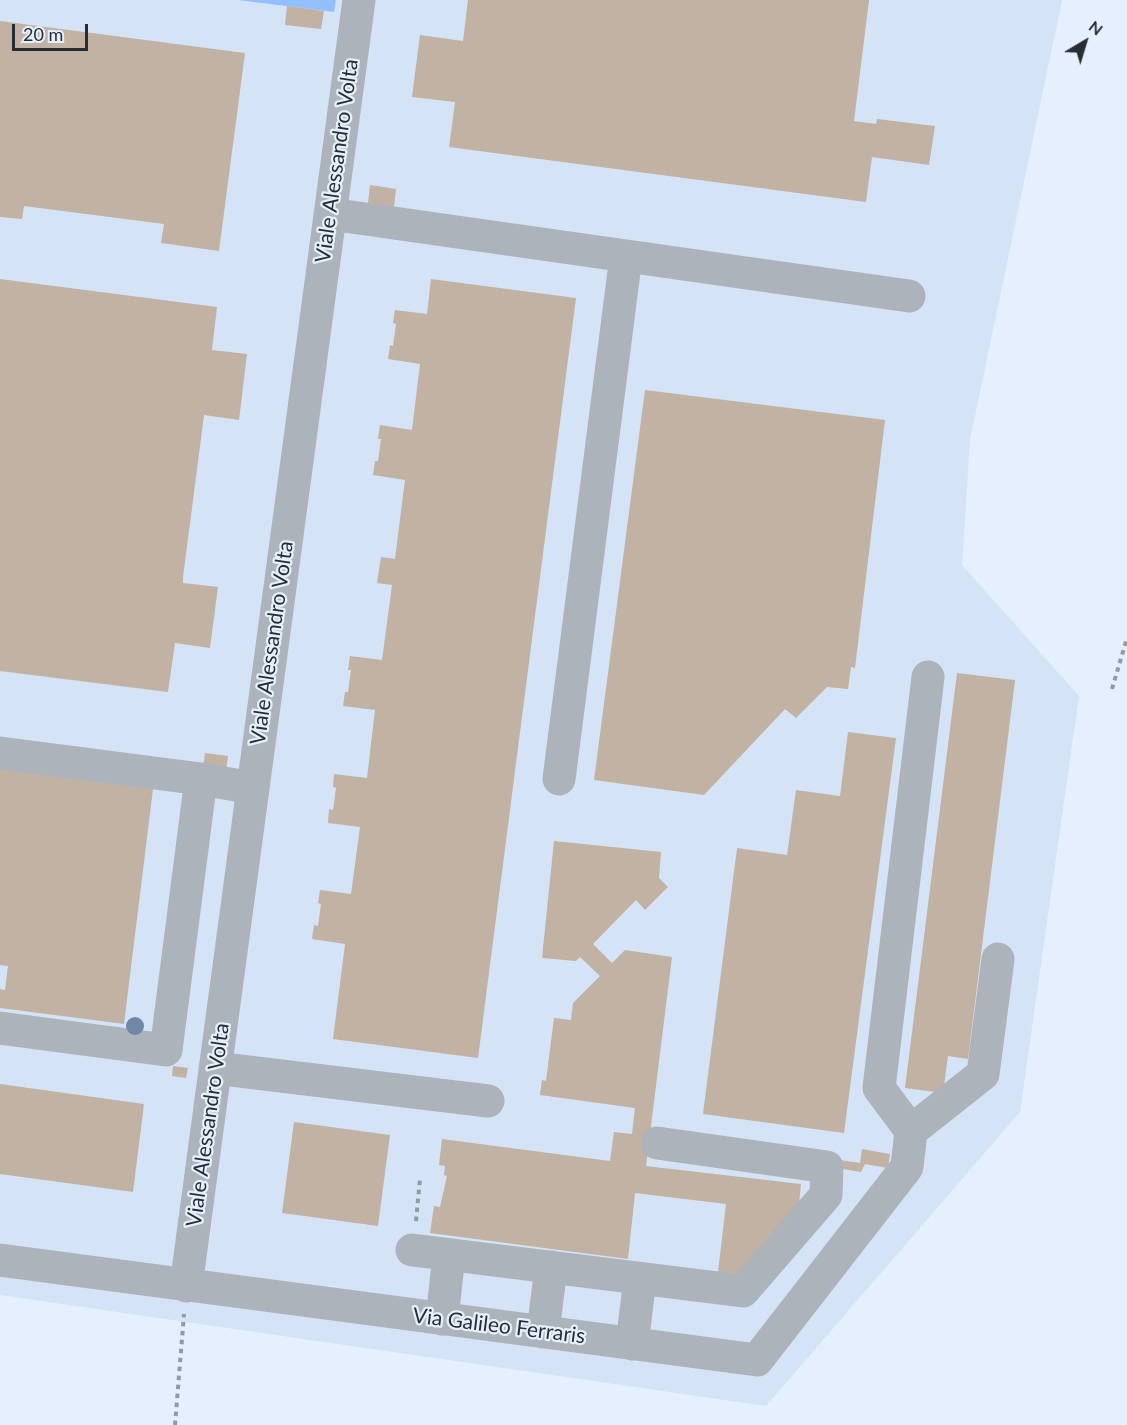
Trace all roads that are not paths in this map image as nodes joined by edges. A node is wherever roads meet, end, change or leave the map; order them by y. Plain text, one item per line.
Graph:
1 (358, 0) edge
2 (330, 214) junction
3 (626, 256) junction
4 (909, 296) dead end
5 (928, 678) dead end
6 (0, 753) edge
7 (201, 779) junction
8 (559, 779) dead end
9 (253, 788) junction
10 (998, 959) dead end
11 (0, 1028) edge
12 (168, 1035) junction
13 (217, 1056) junction
14 (488, 1101) dead end
15 (911, 1131) junction
16 (657, 1143) dead end
17 (412, 1250) dead end
18 (449, 1255) junction
19 (0, 1260) edge
20 (551, 1267) junction
21 (640, 1279) junction
22 (186, 1286) junction
23 (442, 1319) junction
24 (543, 1332) junction
25 (632, 1344) junction

1 - 2 street, Viale Alessandro Volta
2 - 3 street
2 - 9 street, Viale Alessandro Volta
3 - 4 street
3 - 8 street
5 - 15 street
6 - 7 street
7 - 9 street
7 - 12 street
9 - 13 street, Viale Alessandro Volta
10 - 15 street
11 - 12 street
12 - 13 street
13 - 14 street
13 - 22 street, Viale Alessandro Volta
15 - 25 street, Via Galileo Ferraris
16 - 21 street
17 - 18 street
18 - 20 street
18 - 23 street
19 - 22 street, Via Galileo Ferraris
20 - 21 street
20 - 24 street
21 - 25 street
22 - 23 street, Via Galileo Ferraris
23 - 24 street, Via Galileo Ferraris
24 - 25 street, Via Galileo Ferraris

